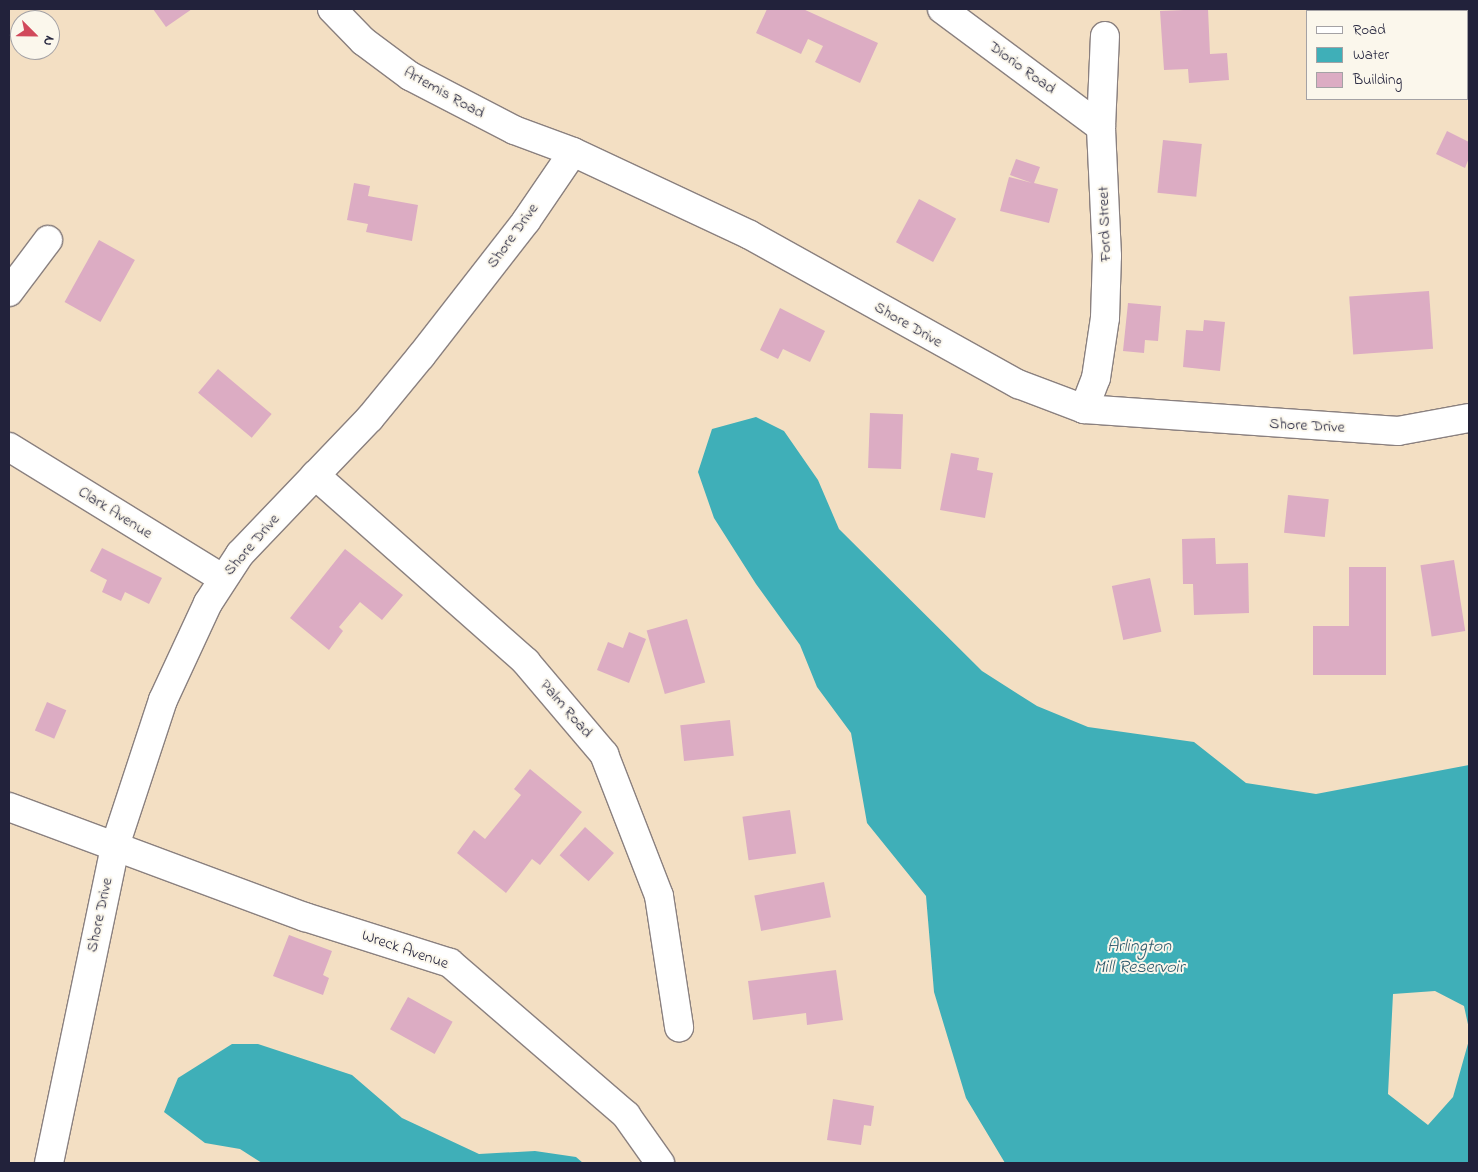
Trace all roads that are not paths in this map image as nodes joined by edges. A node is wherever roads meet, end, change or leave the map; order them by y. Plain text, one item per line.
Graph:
1 (332, 9) edge
2 (942, 9) edge
3 (1105, 36) dead end
4 (1102, 127) junction
5 (573, 152) junction
6 (48, 240) dead end
7 (9, 292) edge
8 (1084, 409) junction
9 (1469, 418) edge
10 (9, 447) edge
11 (316, 475) junction
12 (222, 578) junction
13 (9, 807) edge
14 (115, 846) junction
15 (679, 1027) dead end
16 (49, 1163) edge
17 (660, 1163) edge

1 - 5 street, Artemis Road
2 - 4 street, Diorio Road
3 - 4 street, Ford Street
4 - 8 street, Ford Street
5 - 8 street, Shore Drive
5 - 11 street, Shore Drive
6 - 7 street
8 - 9 street, Shore Drive
10 - 12 street, Clark Avenue
11 - 12 street, Shore Drive
11 - 15 street, Palm Road
12 - 14 street, Shore Drive
13 - 14 street, Wreck Avenue
14 - 16 street, Shore Drive
14 - 17 street, Wreck Avenue

